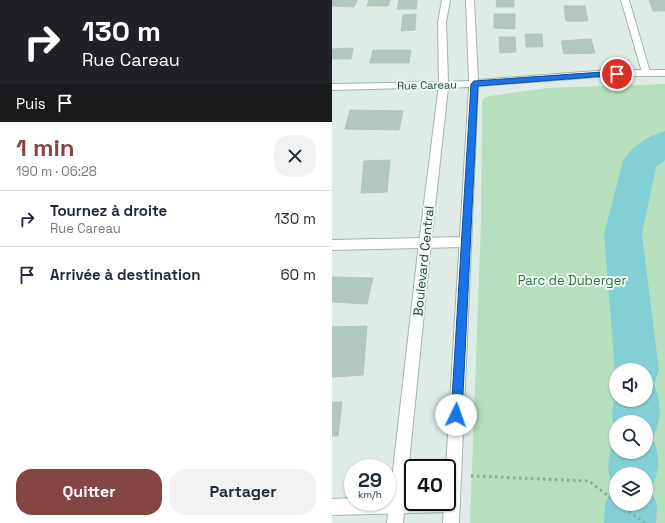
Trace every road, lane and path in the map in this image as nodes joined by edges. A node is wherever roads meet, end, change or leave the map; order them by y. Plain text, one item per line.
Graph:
1 (446, 0) edge
2 (470, 0) edge
3 (624, 0) edge
4 (646, 72) junction
5 (665, 73) edge
6 (474, 84) junction
7 (444, 85) junction
8 (332, 87) edge
9 (465, 242) junction
10 (425, 243) junction
11 (332, 245) edge
12 (454, 459) edge
13 (468, 476) dead end
14 (609, 497) edge
15 (397, 505) junction
16 (404, 505) edge
17 (332, 507) edge
18 (452, 511) edge
19 (629, 511) edge
20 (395, 523) edge
21 (451, 523) edge
22 (645, 523) edge

1 - 7 street, Boulevard Central
2 - 6 street
3 - 4 street
4 - 5 street, Rue Careau
4 - 6 street, Rue Careau
6 - 7 street, Rue Careau
6 - 9 street
7 - 8 street, Rue Careau
7 - 10 street, Boulevard Central
9 - 10 street
9 - 12 street
10 - 11 street
10 - 15 street, Boulevard Central
13 - 14 path
15 - 16 street
15 - 17 street
15 - 20 street, Boulevard Central
18 - 21 street
19 - 22 path

